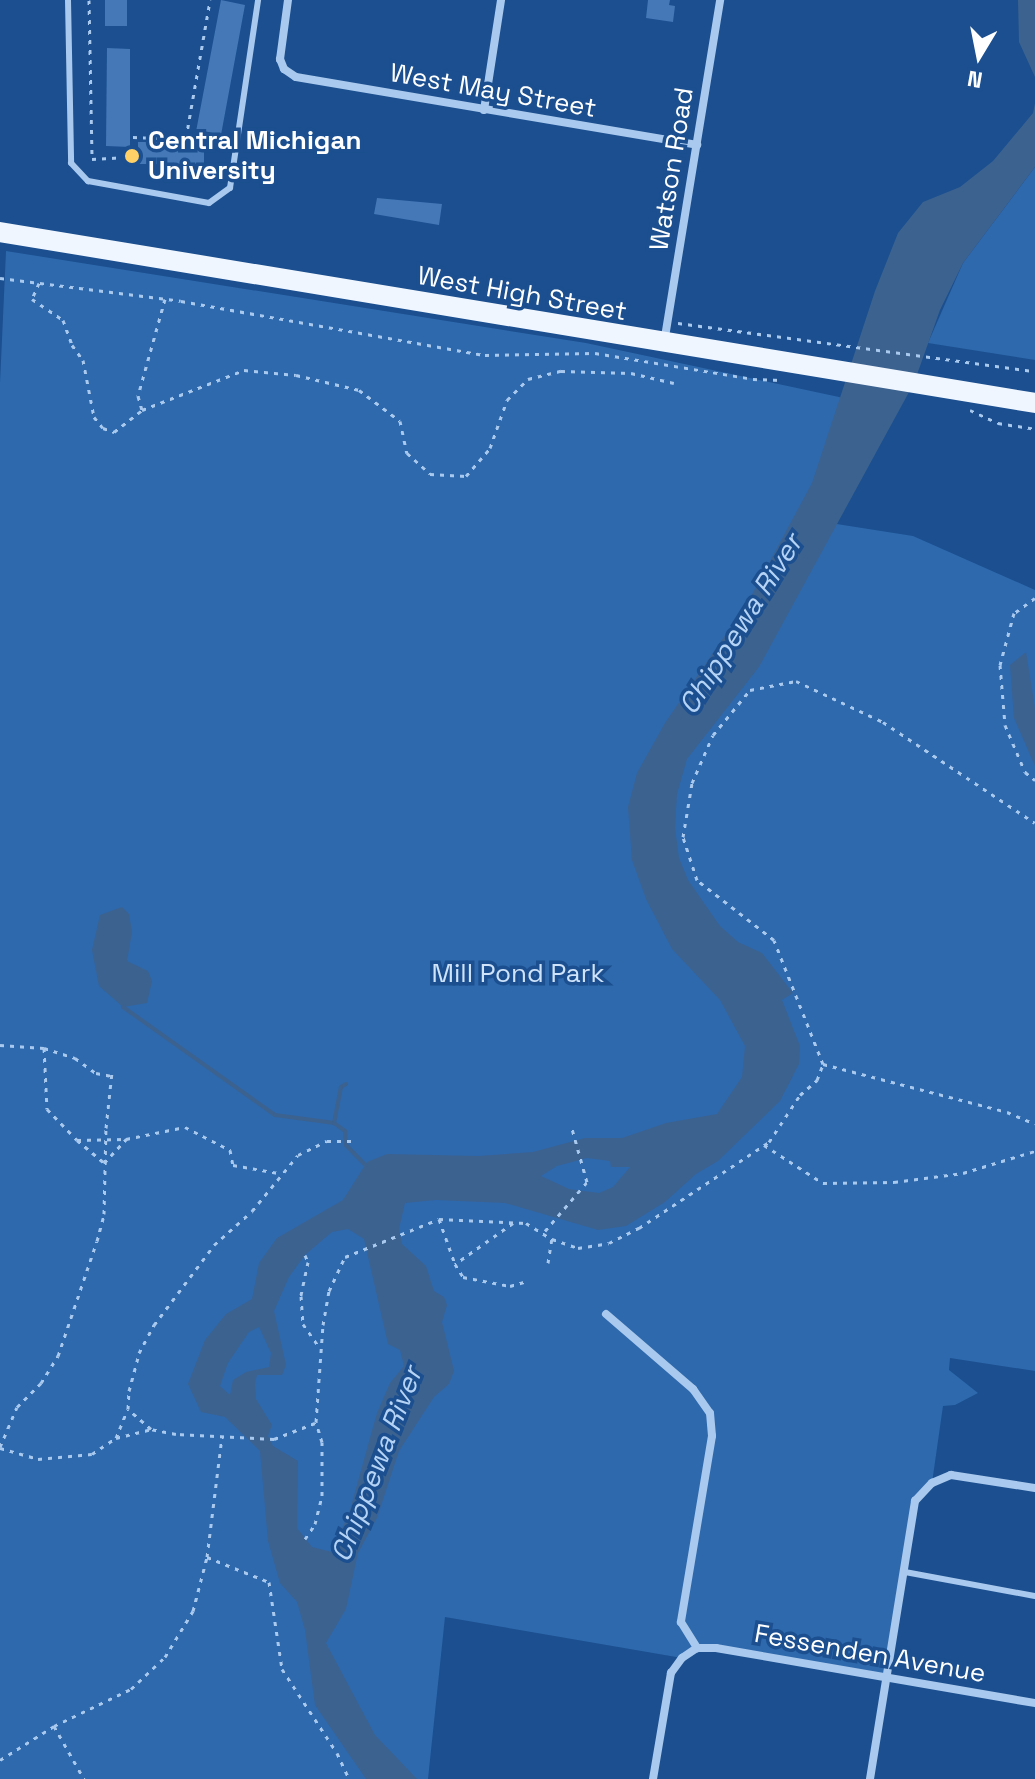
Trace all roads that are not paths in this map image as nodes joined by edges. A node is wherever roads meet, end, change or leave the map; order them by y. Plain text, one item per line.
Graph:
1 (68, 0) edge
2 (258, 0) edge
3 (288, 0) edge
4 (501, 0) edge
5 (720, 0) edge
6 (484, 110) junction
7 (697, 145) junction
8 (0, 232) edge
9 (664, 344) junction
10 (1035, 403) edge
11 (606, 1314) dead end
12 (1035, 1488) edge
13 (905, 1572) junction
14 (1035, 1596) edge
15 (697, 1648) junction
16 (886, 1676) junction
17 (1035, 1703) edge
18 (653, 1779) edge
19 (870, 1779) edge

1 - 2 lane
3 - 6 street, West May Street
4 - 6 street
5 - 7 street, Watson Road
6 - 7 street, West May Street
7 - 9 street, Watson Road
8 - 9 main road, West High Street
9 - 10 main road, West High Street
11 - 15 street
12 - 13 street
13 - 14 lane
13 - 16 street
15 - 16 street, Fessenden Avenue
15 - 18 street
16 - 17 street, Fessenden Avenue
16 - 19 street

